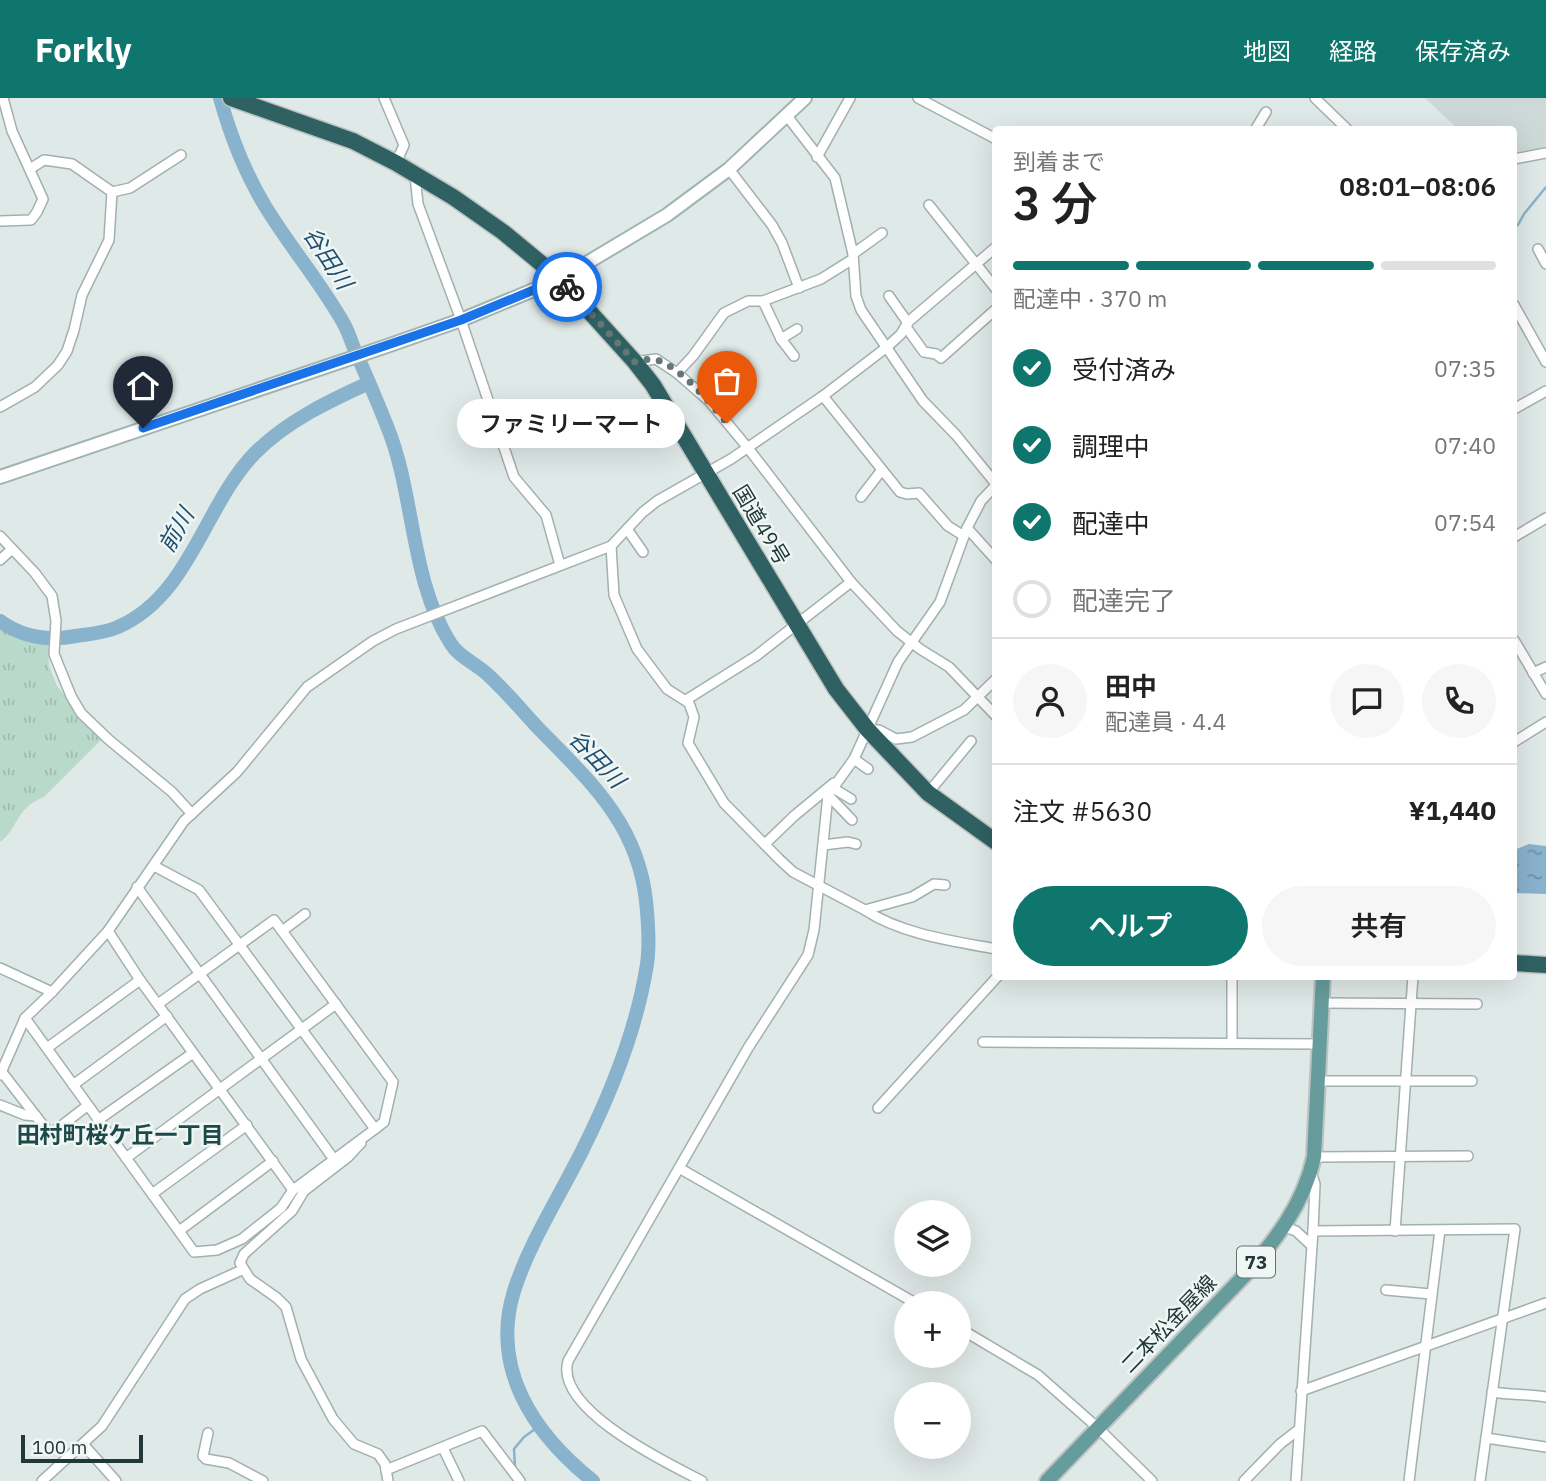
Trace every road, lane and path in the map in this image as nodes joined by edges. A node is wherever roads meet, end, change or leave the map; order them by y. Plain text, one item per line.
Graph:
1 (3, 98) edge
2 (384, 98) edge
3 (805, 98) edge
4 (849, 98) edge
5 (918, 98) edge
6 (1315, 98) edge
7 (237, 100) edge
8 (1266, 112) dead end
9 (787, 117) junction
10 (1257, 126) edge
11 (1344, 126) edge
12 (992, 137) edge
13 (1546, 153) edge
14 (181, 155) dead end
15 (817, 157) junction
16 (1517, 158) edge
17 (396, 163) junction
18 (30, 169) junction
19 (729, 170) junction
20 (415, 176) junction
21 (112, 192) junction
22 (929, 205) dead end
23 (0, 221) edge
24 (882, 233) dead end
25 (1538, 249) dead end
26 (992, 250) edge
27 (853, 256) junction
28 (976, 263) junction
29 (1546, 264) edge
30 (560, 279) junction
31 (992, 284) edge
32 (799, 288) junction
33 (889, 296) dead end
34 (763, 301) junction
35 (1517, 310) edge
36 (992, 313) edge
37 (461, 320) junction
38 (907, 325) junction
39 (797, 329) dead end
40 (780, 340) junction
41 (887, 348) junction
42 (794, 356) dead end
43 (635, 362) junction
44 (1546, 362) edge
45 (677, 373) junction
46 (1546, 391) edge
47 (822, 396) junction
48 (1517, 406) edge
49 (0, 407) edge
50 (748, 448) junction
51 (881, 471) junction
52 (706, 474) junction
53 (0, 477) edge
54 (992, 479) edge
55 (992, 489) edge
56 (861, 497) dead end
57 (1546, 518) edge
58 (626, 529) junction
59 (966, 532) junction
60 (1517, 535) edge
61 (0, 536) edge
62 (611, 546) junction
63 (12, 549) junction
64 (643, 552) dead end
65 (992, 556) edge
66 (0, 560) edge
67 (560, 565) junction
68 (851, 582) junction
69 (796, 625) junction
70 (910, 643) junction
71 (1517, 645) edge
72 (1546, 667) edge
73 (1533, 673) junction
74 (992, 683) edge
75 (1546, 694) edge
76 (978, 697) junction
77 (686, 700) junction
78 (992, 712) edge
79 (1546, 722) edge
80 (868, 730) junction
81 (971, 741) dead end
82 (1517, 741) edge
83 (854, 759) junction
84 (868, 769) dead end
85 (833, 788) junction
86 (928, 793) junction
87 (851, 799) dead end
88 (192, 814) junction
89 (852, 820) dead end
90 (992, 839) edge
91 (765, 844) junction
92 (856, 844) dead end
93 (823, 845) junction
94 (154, 866) junction
95 (945, 885) dead end
96 (818, 886) junction
97 (137, 887) junction
98 (864, 910) junction
99 (305, 914) dead end
100 (108, 931) junction
101 (282, 931) junction
102 (239, 944) junction
103 (992, 949) edge
104 (1517, 963) edge
105 (1546, 965) edge
106 (0, 968) edge
107 (198, 973) junction
108 (140, 980) junction
109 (994, 980) edge
110 (1232, 980) edge
111 (1322, 980) edge
112 (1413, 980) edge
113 (52, 992) junction
114 (1322, 1003) junction
115 (158, 1004) junction
116 (336, 1004) junction
117 (1412, 1004) junction
118 (1477, 1004) dead end
119 (167, 1016) junction
120 (24, 1018) junction
121 (301, 1029) junction
122 (983, 1042) dead end
123 (1232, 1042) junction
124 (1320, 1044) junction
125 (47, 1048) junction
126 (193, 1053) junction
127 (261, 1059) junction
128 (1, 1073) edge
129 (1405, 1080) junction
130 (1472, 1081) dead end
131 (1318, 1082) junction
132 (73, 1085) junction
133 (220, 1089) junction
134 (0, 1105) edge
135 (87, 1105) junction
136 (878, 1108) dead end
137 (36, 1116) junction
138 (98, 1120) junction
139 (247, 1125) junction
140 (375, 1129) junction
141 (365, 1136) junction
142 (1401, 1156) junction
143 (1468, 1156) dead end
144 (126, 1158) junction
145 (333, 1158) junction
146 (273, 1161) junction
147 (1312, 1164) junction
148 (679, 1168) junction
149 (293, 1190) junction
150 (152, 1194) junction
151 (1284, 1227) junction
152 (1440, 1230) junction
153 (179, 1231) junction
154 (1313, 1231) junction
155 (1395, 1231) junction
156 (1311, 1245) junction
157 (242, 1270) junction
158 (1386, 1290) dead end
159 (895, 1291) edge
160 (1431, 1294) junction
161 (1546, 1303) edge
162 (1502, 1319) junction
163 (971, 1335) edge
164 (1424, 1346) junction
165 (1301, 1391) junction
166 (1492, 1392) junction
167 (1546, 1397) edge
168 (1098, 1428) junction
169 (1298, 1430) junction
170 (208, 1433) dead end
171 (1486, 1438) junction
172 (83, 1444) junction
173 (1546, 1447) edge
174 (443, 1448) junction
175 (386, 1470) junction
176 (42, 1481) edge
177 (116, 1481) edge
178 (263, 1481) edge
179 (388, 1481) edge
180 (459, 1481) edge
181 (520, 1481) edge
182 (702, 1481) edge
183 (1047, 1481) edge
184 (1152, 1481) edge
185 (1244, 1481) edge
186 (1296, 1481) edge
187 (1409, 1481) edge
188 (1480, 1481) edge

1 - 18 street
2 - 17 street
3 - 9 street
4 - 15 street
5 - 12 street
6 - 11 street
7 - 17 highway, 国道49号
8 - 10 street
9 - 15 street
9 - 19 street
13 - 16 street
14 - 21 street
15 - 27 street
17 - 20 highway, 国道49号
18 - 21 street
18 - 23 street
19 - 30 street
19 - 32 street
20 - 30 highway, 国道49号
20 - 37 street
21 - 49 street
22 - 28 street
24 - 27 street
25 - 29 street
26 - 28 street
27 - 32 street
27 - 41 street
28 - 31 street
28 - 38 street
30 - 37 street
30 - 43 highway, 国道49号
32 - 34 street
33 - 38 street
34 - 40 street
34 - 45 street
35 - 44 street
36 - 38 street
37 - 53 street
37 - 67 street
38 - 41 street
39 - 40 street
40 - 42 street
41 - 47 street
41 - 54 street
43 - 45 street
43 - 52 highway, 国道49号
45 - 50 street
46 - 48 street
47 - 50 street
47 - 51 street
50 - 52 street
50 - 68 street
51 - 56 street
51 - 59 street
52 - 58 street
52 - 69 highway, 国道49号
55 - 59 street
57 - 60 street
58 - 62 street
58 - 64 street
59 - 65 street
59 - 70 street
61 - 63 street
62 - 67 street
62 - 77 street
63 - 66 street
63 - 88 street
67 - 88 street
68 - 69 street
68 - 70 street
69 - 77 street
69 - 80 highway, 国道49号
70 - 76 street
70 - 80 street
71 - 73 street
72 - 73 street
73 - 75 street
74 - 76 street
76 - 78 street
76 - 80 street
77 - 91 street
79 - 82 street
80 - 83 street
80 - 86 highway, 国道49号
81 - 86 street
83 - 84 street
83 - 85 street
85 - 87 street
85 - 89 street
85 - 91 street
85 - 93 street
86 - 90 highway, 国道49号
88 - 94 street
91 - 96 street
92 - 93 street
93 - 96 street
94 - 97 street
94 - 102 street
95 - 98 street
96 - 98 street
96 - 148 street
97 - 100 street
97 - 107 street
98 - 103 street
99 - 101 street
100 - 108 street
100 - 113 street
101 - 102 street
101 - 116 street
102 - 107 street
102 - 121 street
104 - 105 highway
106 - 113 street
107 - 115 street
107 - 127 street
108 - 115 street
108 - 125 street
109 - 136 street
110 - 123 street
111 - 114 main road, 二本松金屋線 / 73
112 - 117 street
113 - 120 street
114 - 117 street
114 - 124 main road, 二本松金屋線 / 73
115 - 119 street
116 - 121 street
116 - 140 street
117 - 118 street
117 - 129 street
119 - 126 street
119 - 132 street
120 - 125 street
120 - 128 street
121 - 127 street
121 - 140 street
122 - 123 street
123 - 124 street
124 - 131 main road, 二本松金屋線 / 73
125 - 132 street
126 - 133 street
126 - 138 street
127 - 133 street
127 - 145 street
128 - 137 street
129 - 130 street
129 - 131 street
129 - 142 street
131 - 147 main road, 二本松金屋線 / 73
132 - 135 street
133 - 139 street
133 - 144 street
134 - 137 street
135 - 137 street
135 - 138 street
138 - 144 street
139 - 146 street
139 - 150 street
140 - 141 street
141 - 145 street
141 - 157 street
142 - 143 street
142 - 147 street
142 - 155 street
144 - 150 street
145 - 149 street
146 - 149 street
146 - 153 street
147 - 151 main road, 二本松金屋線 / 73
147 - 154 street
148 - 159 street
148 - 182 street
149 - 153 street
150 - 153 street
151 - 156 street
151 - 168 main road, 二本松金屋線 / 73
152 - 155 street
152 - 160 street
152 - 162 street
154 - 155 street
154 - 156 street
156 - 165 street
157 - 172 street
157 - 175 street
158 - 160 street
160 - 164 street
161 - 162 street
162 - 164 street
162 - 166 street
163 - 168 street
164 - 165 street
164 - 187 street
165 - 169 street
166 - 167 street
166 - 171 street
168 - 183 main road, 二本松金屋線 / 73
168 - 184 street
169 - 185 street
169 - 186 street
170 - 178 street
171 - 173 street
171 - 188 street
172 - 176 street
172 - 177 street
174 - 175 street
174 - 180 street
174 - 181 street
175 - 179 street

